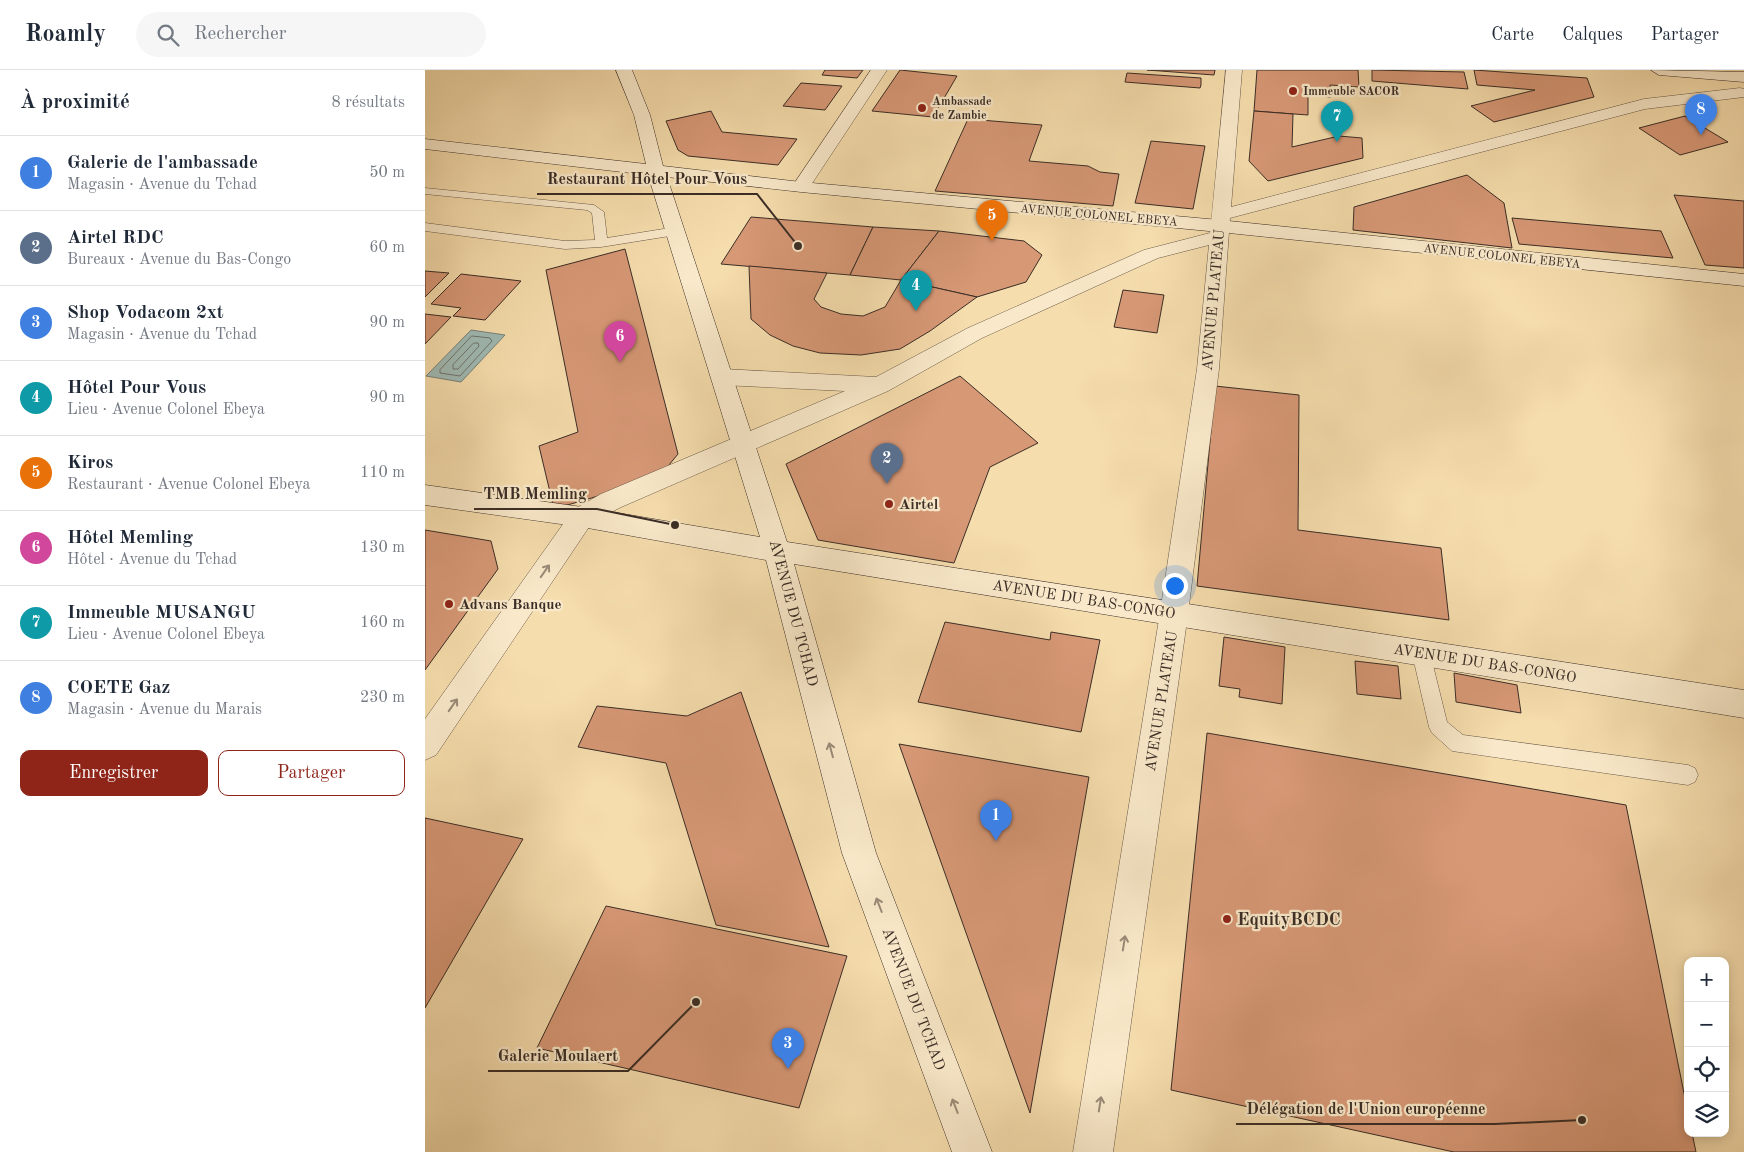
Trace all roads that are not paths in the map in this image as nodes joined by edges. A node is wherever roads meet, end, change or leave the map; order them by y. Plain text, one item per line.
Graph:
1 (624, 70) edge
2 (879, 70) edge
3 (1234, 70) edge
4 (1659, 70) edge
5 (1737, 83) edge
6 (427, 147) edge
7 (656, 170) junction
8 (801, 187) junction
9 (425, 191) edge
10 (1220, 226) junction
11 (425, 227) edge
12 (676, 231) junction
13 (601, 243) junction
14 (1744, 280) edge
15 (723, 377) junction
16 (880, 385) junction
17 (745, 445) junction
18 (425, 495) edge
19 (582, 517) junction
20 (777, 552) junction
21 (1174, 614) junction
22 (1421, 652) junction
23 (1744, 704) edge
24 (425, 745) edge
25 (1688, 775) dead end
26 (972, 1152) edge
27 (1093, 1152) edge

1 - 7 street, AVENUE DU TCHAD
2 - 8 street
3 - 10 street, AVENUE PLATEAU
4 - 5 street
5 - 10 street
6 - 7 street, AVENUE COLONEL EBEYA
7 - 8 street, AVENUE COLONEL EBEYA
7 - 12 street, AVENUE DU TCHAD
8 - 10 street, AVENUE COLONEL EBEYA
9 - 13 lane
10 - 14 street, AVENUE COLONEL EBEYA
10 - 16 street
10 - 21 street, AVENUE PLATEAU
11 - 13 lane
12 - 13 lane
12 - 15 street, AVENUE DU TCHAD
15 - 16 street
15 - 17 street, AVENUE DU TCHAD
16 - 17 street
17 - 19 street
17 - 20 street, AVENUE DU TCHAD
18 - 19 street, AVENUE DU BAS-CONGO
19 - 20 street, AVENUE DU BAS-CONGO
24 -> 19 street
20 - 21 street, AVENUE DU BAS-CONGO
26 -> 20 street, AVENUE DU TCHAD
21 - 22 street, AVENUE DU BAS-CONGO
27 -> 21 street, AVENUE PLATEAU
22 - 23 street, AVENUE DU BAS-CONGO
22 - 25 lane

